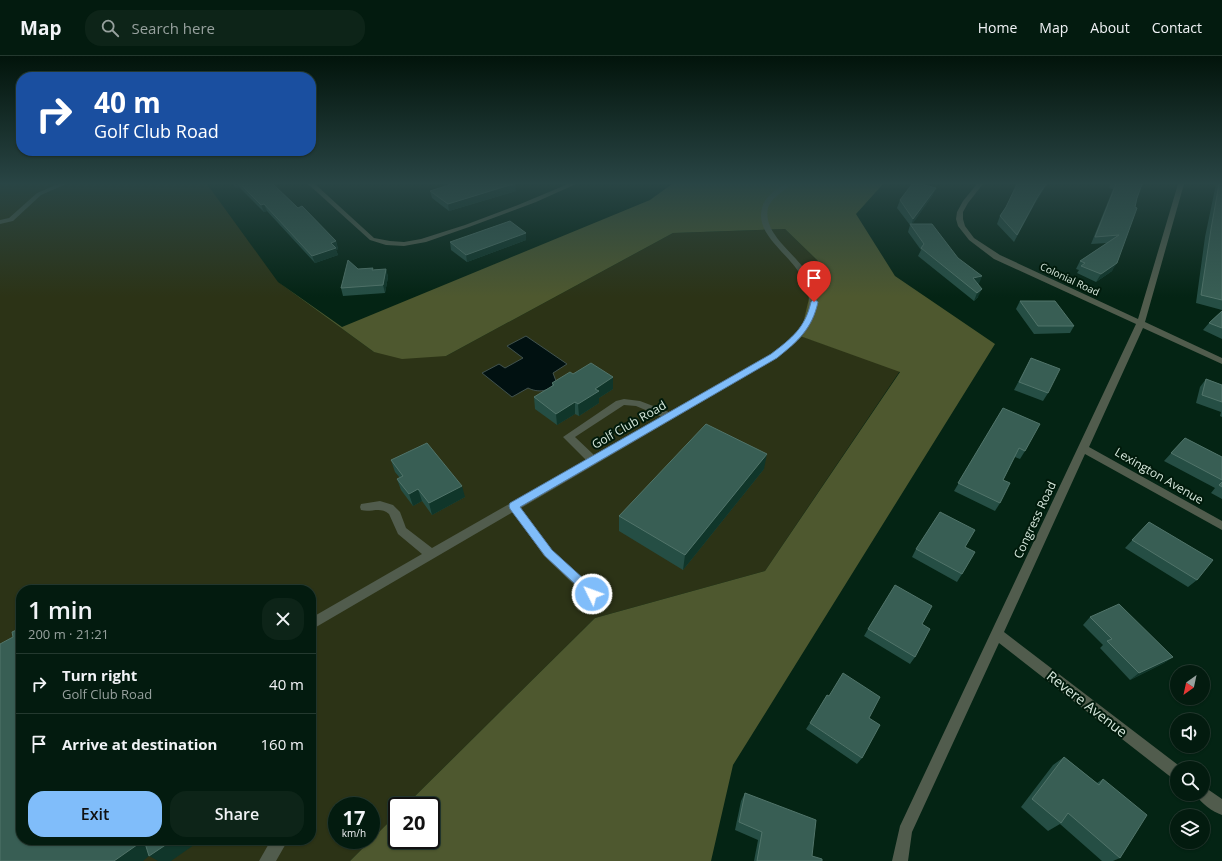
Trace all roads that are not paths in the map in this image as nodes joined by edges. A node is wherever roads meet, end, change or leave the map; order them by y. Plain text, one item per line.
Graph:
1 (353, 222) edge
2 (480, 222) edge
3 (764, 222) edge
4 (960, 222) edge
5 (1170, 222) edge
6 (1141, 323) junction
7 (1222, 361) edge
8 (670, 416) junction
9 (1083, 448) junction
10 (593, 460) junction
11 (514, 506) junction
12 (365, 507) dead end
13 (1222, 526) edge
14 (430, 554) junction
15 (592, 594) dead end
16 (316, 621) edge
17 (996, 634) junction
18 (1170, 768) edge
19 (1210, 799) edge
20 (1222, 808) edge
21 (277, 845) edge
22 (267, 861) edge
23 (900, 861) edge

1 - 2 street
3 - 8 street, Golf Club Road
4 - 6 street, Colonial Road
5 - 6 street, Congress Road
6 - 7 street, Colonial Road
6 - 9 street, Congress Road
8 - 10 street, Golf Club Road
8 - 10 street
9 - 13 street, Lexington Avenue
9 - 17 street, Congress Road
10 - 11 street, Golf Club Road
11 - 14 street, Golf Club Road
11 - 15 street
12 - 14 street
14 - 16 street, Golf Club Road
17 - 18 street, Revere Avenue
17 - 23 street, Congress Road
19 - 20 street
21 - 22 street

